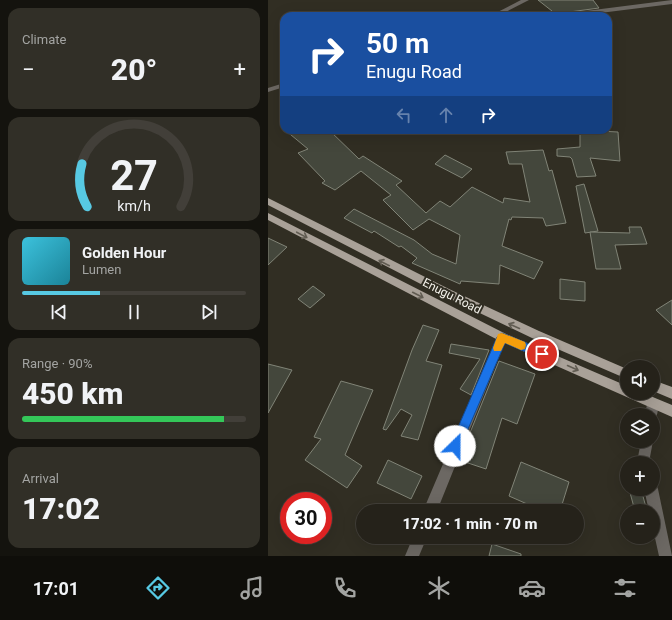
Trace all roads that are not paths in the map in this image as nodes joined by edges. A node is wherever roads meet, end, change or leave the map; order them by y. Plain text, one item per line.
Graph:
1 (526, 0) edge
2 (672, 2) edge
3 (501, 12) edge
4 (593, 12) edge
5 (280, 86) edge
6 (268, 90) edge
7 (268, 201) edge
8 (268, 216) edge
9 (502, 337) junction
10 (620, 371) edge
11 (660, 388) edge
12 (620, 389) edge
13 (672, 393) edge
14 (639, 400) edge
15 (651, 408) edge
16 (660, 410) edge
17 (672, 411) edge
18 (653, 496) edge
19 (433, 504) edge
20 (417, 544) edge
21 (412, 556) edge
22 (666, 556) edge

1 - 3 street
2 - 4 street
5 - 6 street
10 -> 7 main road
8 -> 9 main road, Enugu Road
9 -> 12 main road, Enugu Road
9 - 19 street
11 - 13 main road
14 - 15 main road, Enugu Road
16 - 17 main road, Enugu Road
18 - 22 street
20 - 21 street

